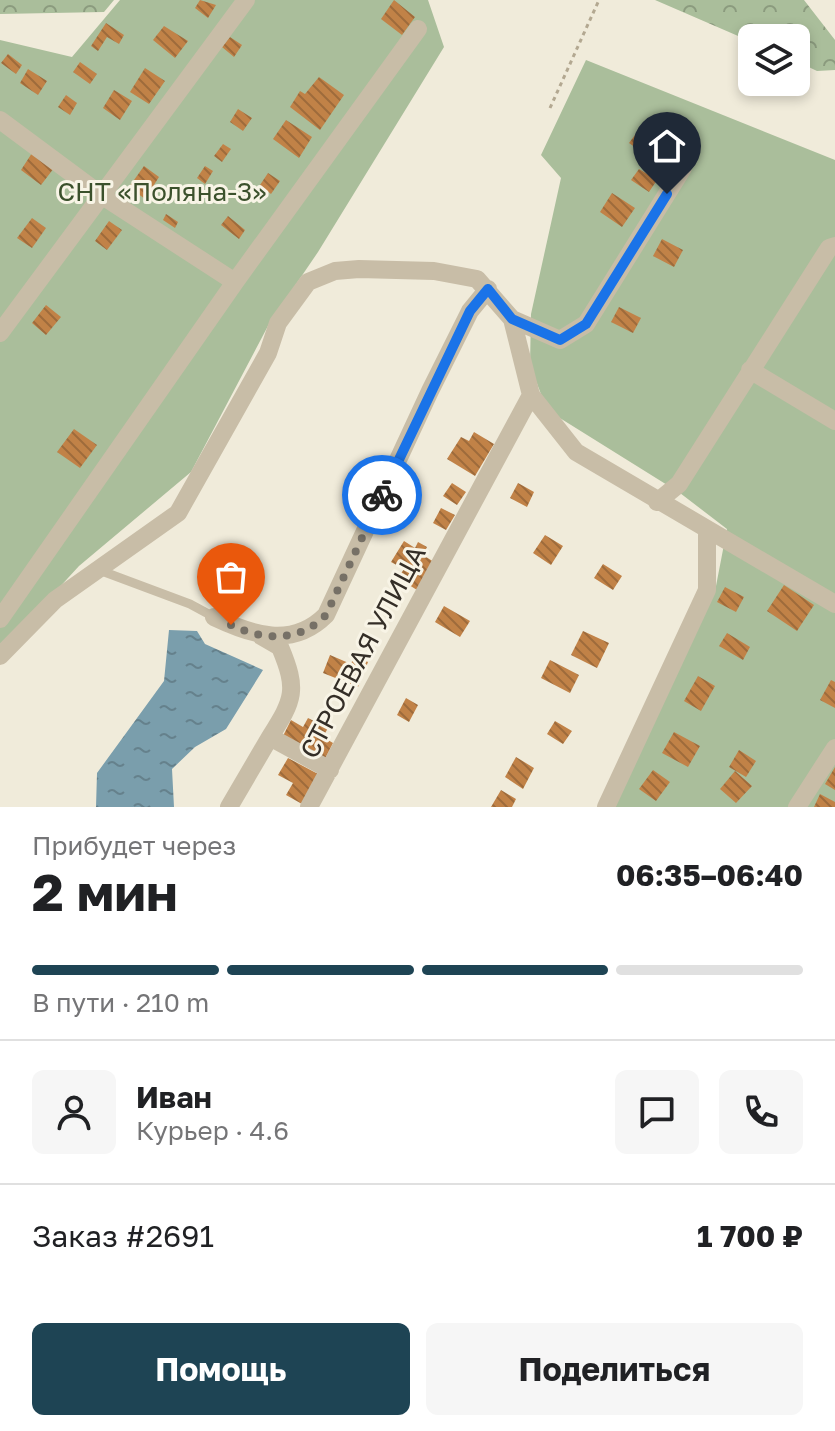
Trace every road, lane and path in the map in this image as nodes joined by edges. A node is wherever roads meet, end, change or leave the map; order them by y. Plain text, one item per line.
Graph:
1 (246, 0) edge
2 (599, 0) edge
3 (418, 29) dead end
4 (550, 108) dead end
5 (0, 120) edge
6 (683, 168) dead end
7 (101, 195) junction
8 (835, 246) edge
9 (235, 282) junction
10 (488, 289) junction
11 (512, 319) junction
12 (0, 333) edge
13 (750, 370) junction
14 (531, 395) junction
15 (835, 421) edge
16 (657, 502) junction
17 (707, 531) junction
18 (99, 570) junction
19 (835, 604) edge
20 (214, 617) joint
21 (0, 619) edge
22 (261, 635) junction
23 (0, 656) edge
24 (270, 737) junction
25 (835, 748) edge
26 (330, 770) junction
27 (229, 807) edge
28 (309, 807) edge
29 (606, 807) edge
30 (797, 807) edge

1 - 7 street
2 - 4 path
3 - 9 street
5 - 7 street
6 - 11 street
7 - 9 street
7 - 12 street
8 - 13 street
9 - 21 street
10 - 11 street
10 - 18 street
10 - 22 street
11 - 14 street
13 - 15 street
13 - 16 street
14 - 16 street
14 - 26 street, СТРОЕВАЯ УЛИЦА
16 - 17 street
17 - 19 street
17 - 29 street
18 - 20 lane
18 - 23 street
20 - 22 street
22 - 24 street
24 - 26 street
24 - 27 street
25 - 30 street
26 - 28 street, СТРОЕВАЯ УЛИЦА

